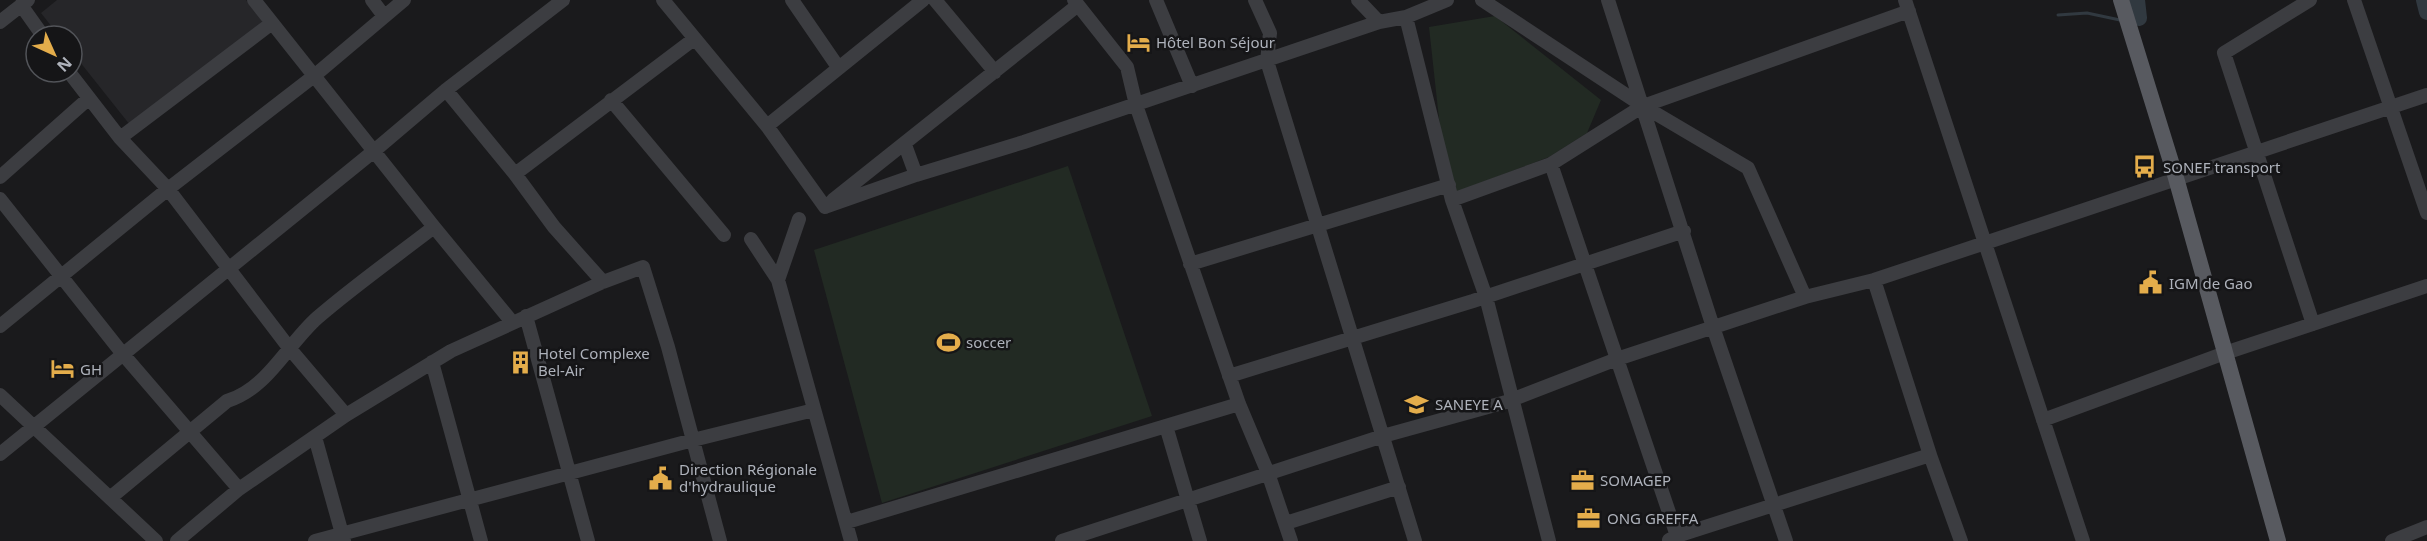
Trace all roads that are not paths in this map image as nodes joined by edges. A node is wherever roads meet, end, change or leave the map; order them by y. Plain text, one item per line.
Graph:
1 (254, 0) edge
2 (372, 0) edge
3 (404, 0) edge
4 (563, 0) edge
5 (663, 0) edge
6 (792, 0) edge
7 (923, 0) edge
8 (934, 0) edge
9 (1255, 0) edge
10 (1358, 0) edge
11 (1447, 0) edge
12 (1482, 0) edge
13 (1608, 0) edge
14 (2121, 0) edge
15 (2310, 0) edge
16 (2354, 0) edge
17 (1076, 2) edge
18 (1161, 2) edge
19 (25, 3) edge
20 (544, 5) edge
21 (1907, 5) edge
22 (384, 16) junction
23 (1406, 17) junction
24 (0, 22) edge
25 (1379, 22) junction
26 (272, 23) junction
27 (36, 24) edge
28 (694, 39) junction
29 (1267, 61) junction
30 (838, 67) junction
31 (995, 72) junction
32 (314, 76) junction
33 (77, 84) edge
34 (1192, 86) junction
35 (446, 90) junction
36 (2427, 95) edge
37 (88, 99) junction
38 (611, 100) junction
39 (1136, 105) junction
40 (1643, 106) junction
41 (2391, 106) junction
42 (766, 126) junction
43 (120, 138) junction
44 (905, 145) junction
45 (374, 151) junction
46 (2255, 152) junction
47 (1551, 164) junction
48 (515, 174) junction
49 (916, 175) junction
50 (0, 177) edge
51 (2176, 178) junction
52 (2422, 181) edge
53 (1449, 185) junction
54 (168, 189) junction
55 (0, 200) edge
56 (1452, 200) junction
57 (825, 207) junction
58 (2427, 213) edge
59 (799, 219) dead end
60 (1317, 224) junction
61 (434, 227) junction
62 (1684, 231) junction
63 (724, 235) dead end
64 (751, 239) dead end
65 (1985, 243) junction
66 (1584, 263) junction
67 (1190, 264) junction
68 (230, 268) junction
69 (60, 277) junction
70 (778, 280) junction
71 (1874, 280) junction
72 (603, 282) junction
73 (2427, 286) edge
74 (1486, 297) junction
75 (1805, 297) junction
76 (519, 319) junction
77 (2313, 324) junction
78 (0, 326) edge
79 (1713, 327) junction
80 (1352, 338) junction
81 (290, 349) junction
82 (122, 353) junction
83 (2224, 353) junction
84 (1617, 359) junction
85 (432, 362) junction
86 (1229, 376) junction
87 (0, 395) edge
88 (1511, 400) junction
89 (1239, 404) junction
90 (814, 410) junction
91 (346, 415) junction
92 (2043, 420) junction
93 (1166, 426) junction
94 (33, 428) junction
95 (189, 432) junction
96 (1383, 436) junction
97 (315, 437) junction
98 (693, 440) junction
99 (0, 454) edge
100 (1930, 455) junction
101 (568, 473) junction
102 (1268, 473) junction
103 (1399, 487) junction
104 (239, 489) junction
105 (110, 498) junction
106 (470, 499) junction
107 (1187, 499) junction
108 (1774, 505) junction
109 (847, 522) junction
110 (1286, 523) junction
111 (2427, 527) edge
112 (343, 537) edge
113 (1078, 539) edge
114 (1670, 540) edge
115 (2392, 540) edge
116 (156, 541) edge
117 (177, 541) edge
118 (315, 541) edge
119 (481, 541) edge
120 (588, 541) edge
121 (720, 541) edge
122 (851, 541) edge
123 (1062, 541) edge
124 (1200, 541) edge
125 (1291, 541) edge
126 (1415, 541) edge
127 (1549, 541) edge
128 (1786, 541) edge
129 (1961, 541) edge
130 (2083, 541) edge
131 (2278, 541) edge

1 - 26 street
2 - 22 street
3 - 22 street
4 - 20 street
5 - 28 street
6 - 30 street
7 - 30 street
8 - 31 street
9 - 29 street
10 - 25 street
11 - 23 street
12 - 40 street
13 - 40 street
14 - 51 main road
15 - 46 street
16 - 41 street
17 - 31 street
17 - 39 street
18 - 34 street
19 - 24 street
19 - 27 street
20 - 35 street
21 - 40 street
21 - 65 street
22 - 32 street
23 - 25 street
23 - 53 street
25 - 29 street
26 - 32 street
26 - 43 street
28 - 38 street
28 - 42 street
29 - 34 street
29 - 60 street
30 - 42 street
31 - 44 street
32 - 45 street
32 - 54 street
33 - 37 street
34 - 39 street
35 - 45 street
35 - 48 street
36 - 41 street
37 - 43 street
37 - 50 street
38 - 48 street
38 - 63 street
39 - 49 street
39 - 67 street
40 - 47 street
40 - 62 street
40 - 75 street
41 - 46 street
41 - 52 street
42 - 57 street
43 - 54 street
44 - 49 street
44 - 57 street
45 - 61 street
45 - 68 street
46 - 51 street
46 - 77 street
47 - 56 street
47 - 66 street
48 - 72 street
49 - 57 street
51 - 65 street
51 - 83 main road
52 - 58 street
53 - 56 street
53 - 60 street
54 - 68 street
54 - 69 street
55 - 69 street
56 - 74 street
59 - 70 street
60 - 67 street
60 - 80 street
61 - 76 street
61 - 81 street
62 - 66 street
62 - 79 street
64 - 70 street
65 - 71 street
65 - 92 street
66 - 74 street
66 - 84 street
67 - 86 street
68 - 81 street
68 - 82 street
69 - 78 street
69 - 82 street
70 - 90 street
71 - 75 street
71 - 100 street
72 - 76 street
72 - 98 street
73 - 77 street
74 - 80 street
74 - 88 street
75 - 79 street
76 - 85 street
76 - 101 street
77 - 83 street
79 - 84 street
79 - 108 street
80 - 86 street
80 - 96 street
81 - 91 street
81 - 95 street
82 - 94 street
82 - 95 street
83 - 92 street
83 - 131 main road
84 - 88 street
84 - 114 street
85 - 91 street
85 - 106 street
86 - 89 street
87 - 94 street
88 - 96 street
88 - 127 street
89 - 93 street
89 - 102 street
90 - 98 street
90 - 109 street
91 - 97 street
92 - 130 street
93 - 107 street
93 - 109 street
94 - 99 street
94 - 105 street
95 - 104 street
95 - 105 street
96 - 102 street
96 - 103 street
97 - 104 street
97 - 112 street
98 - 101 street
98 - 121 street
100 - 108 street
100 - 129 street
101 - 106 street
101 - 120 street
102 - 107 street
102 - 110 street
103 - 110 street
103 - 126 street
104 - 117 street
105 - 116 street
106 - 112 street
106 - 119 street
107 - 113 street
107 - 124 street
108 - 114 street
108 - 128 street
109 - 122 street
110 - 125 street
111 - 115 street
112 - 118 street
113 - 123 street

